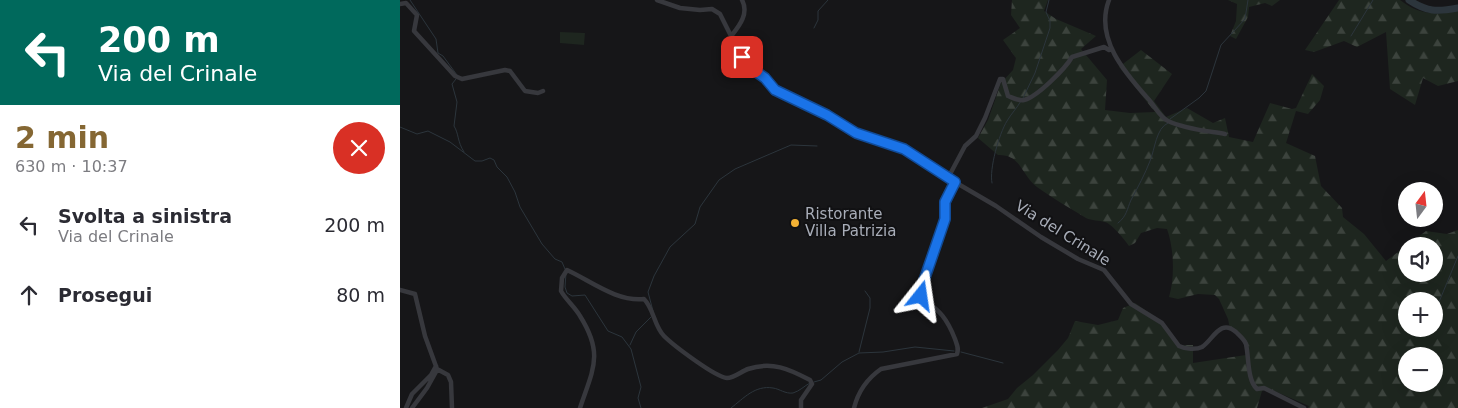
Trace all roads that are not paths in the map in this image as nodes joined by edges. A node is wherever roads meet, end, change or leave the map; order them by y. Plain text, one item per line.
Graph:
1 (657, 0) edge
2 (742, 0) edge
3 (1109, 0) edge
4 (400, 4) edge
5 (732, 36) junction
6 (1112, 49) junction
7 (543, 91) dead end
8 (1225, 134) dead end
9 (948, 178) junction
10 (955, 182) junction
11 (400, 290) edge
12 (437, 368) junction
13 (406, 408) edge
14 (412, 408) edge
15 (452, 408) edge
16 (580, 408) edge
17 (801, 408) edge
18 (854, 408) edge
19 (1304, 408) edge

1 - 5 street, Via del Crinale
2 - 5 street
3 - 6 street
4 - 7 street
5 - 9 street, Via del Crinale
6 - 8 street
6 - 9 street
9 - 10 street, Via del Crinale
10 - 18 street
10 - 19 street, Via del Crinale
11 - 12 street
12 - 13 street
12 - 14 street
12 - 15 street
16 - 17 street

